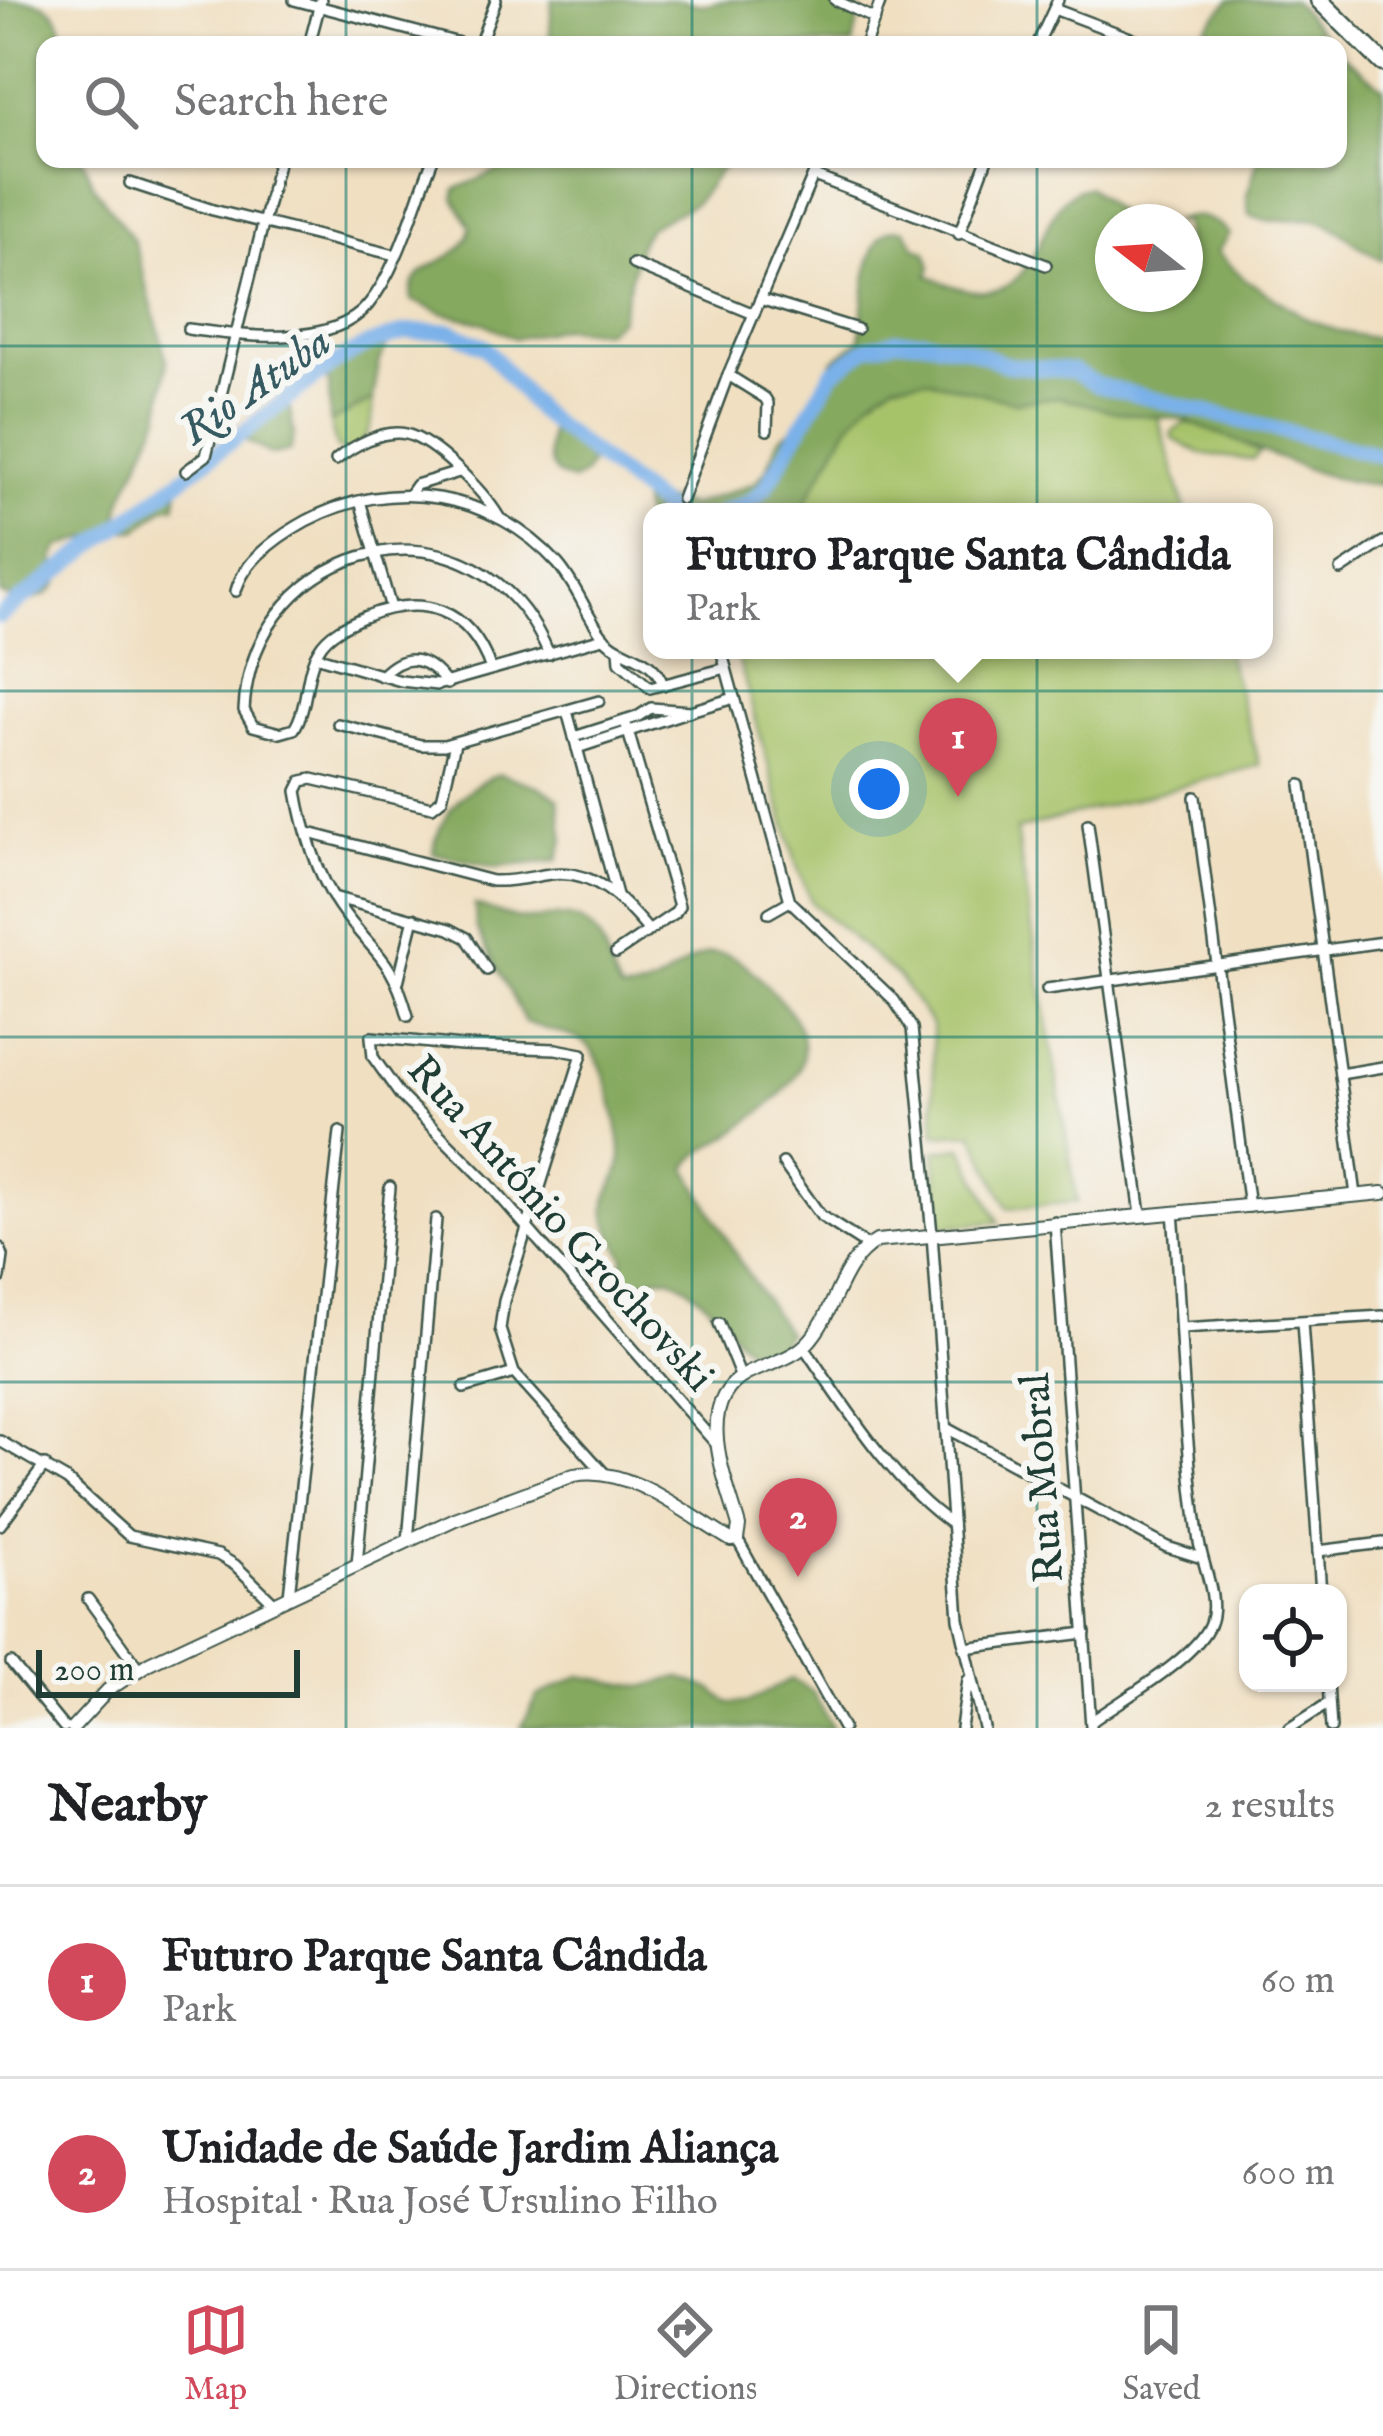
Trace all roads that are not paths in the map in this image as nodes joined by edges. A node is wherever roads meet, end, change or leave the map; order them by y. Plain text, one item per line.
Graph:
1 (294, 0) edge
2 (496, 0) edge
3 (835, 0) edge
4 (881, 0) edge
5 (1319, 0) edge
6 (320, 3) edge
7 (1056, 4) edge
8 (874, 19) junction
9 (311, 36) edge
10 (436, 36) edge
11 (482, 36) edge
12 (869, 36) edge
13 (1041, 36) edge
14 (1129, 36) edge
15 (1383, 63) edge
16 (277, 168) edge
17 (429, 168) edge
18 (817, 168) edge
19 (984, 168) edge
20 (814, 176) junction
21 (130, 183) dead end
22 (262, 221) junction
23 (958, 234) junction
24 (395, 255) junction
25 (633, 264) dead end
26 (1046, 265) dead end
27 (760, 299) junction
28 (754, 314) junction
29 (188, 329) dead end
30 (857, 329) dead end
31 (233, 335) junction
32 (728, 375) junction
33 (767, 430) dead end
34 (336, 460) dead end
35 (186, 471) dead end
36 (459, 472) junction
37 (409, 495) junction
38 (682, 499) dead end
39 (360, 501) junction
40 (499, 517) junction
41 (1383, 542) edge
42 (373, 554) junction
43 (1341, 570) dead end
44 (236, 591) dead end
45 (391, 608) junction
46 (603, 638) junction
47 (550, 654) junction
48 (315, 656) junction
49 (724, 659) edge
50 (726, 668) junction
51 (491, 670) junction
52 (381, 676) junction
53 (447, 684) junction
54 (734, 698) junction
55 (599, 701) dead end
56 (658, 706) junction
57 (567, 710) junction
58 (690, 711) junction
59 (660, 722) junction
60 (338, 724) dead end
61 (627, 726) junction
62 (575, 742) junction
63 (455, 743) junction
64 (1301, 785) dead end
65 (1195, 797) dead end
66 (1088, 824) dead end
67 (309, 833) junction
68 (617, 895) junction
69 (333, 897) junction
70 (790, 901) junction
71 (769, 913) dead end
72 (414, 919) junction
73 (649, 931) junction
74 (1383, 942) edge
75 (1323, 950) junction
76 (616, 953) dead end
77 (1217, 965) junction
78 (487, 970) dead end
79 (1109, 980) junction
80 (398, 982) junction
81 (1047, 988) dead end
82 (408, 1016) dead end
83 (1383, 1067) edge
84 (1340, 1074) junction
85 (340, 1132) dead end
86 (783, 1163) dead end
87 (390, 1187) dead end
88 (1383, 1193) edge
89 (1356, 1195) junction
90 (1250, 1208) junction
91 (1174, 1212) junction
92 (1141, 1215) junction
93 (436, 1219) dead end
94 (1055, 1222) junction
95 (527, 1228) junction
96 (932, 1234) junction
97 (868, 1246) junction
98 (0, 1248) edge
99 (0, 1278) edge
100 (1383, 1316) edge
101 (1302, 1322) junction
102 (718, 1323) dead end
103 (1182, 1328) junction
104 (804, 1347) junction
105 (514, 1372) junction
106 (741, 1378) junction
107 (464, 1388) dead end
108 (946, 1427) junction
109 (0, 1441) edge
110 (717, 1445) junction
111 (45, 1465) junction
112 (605, 1474) junction
113 (1075, 1497) junction
114 (952, 1524) junction
115 (0, 1525) edge
116 (737, 1539) junction
117 (409, 1540) junction
118 (1383, 1543) edge
119 (1318, 1551) junction
120 (1202, 1558) junction
121 (357, 1564) junction
122 (1320, 1584) edge
123 (289, 1597) junction
124 (88, 1599) dead end
125 (274, 1603) junction
126 (1084, 1634) junction
127 (964, 1648) junction
128 (11, 1663) dead end
129 (139, 1669) junction
130 (969, 1675) junction
131 (1328, 1692) edge
132 (1329, 1702) junction
133 (87, 1712) junction
134 (1091, 1725) edge
135 (64, 1728) edge
136 (74, 1728) edge
137 (97, 1728) edge
138 (843, 1728) edge
139 (961, 1728) edge
140 (984, 1728) edge
141 (1289, 1728) edge
142 (1331, 1728) edge

1 - 6 street
2 - 11 street
3 - 8 street
4 - 8 street
5 - 15 highway
6 - 9 street
6 - 10 street
7 - 13 street
7 - 14 street
8 - 12 street
16 - 22 street
17 - 24 street
18 - 20 street
19 - 23 street
20 - 23 street
20 - 27 street
21 - 22 street
22 - 24 street
22 - 31 street
23 - 26 street
24 - 31 street
25 - 28 street
27 - 28 street
27 - 30 street
28 - 32 street
29 - 31 street
31 - 35 street
32 - 33 street
32 - 38 street
34 - 36 street
36 - 37 street
36 - 40 street
37 - 39 street
37 - 40 street
39 - 42 street
39 - 44 street
40 - 46 street
41 - 43 street
42 - 45 street
42 - 47 street
42 - 48 street
45 - 48 street
45 - 51 street
46 - 47 street
46 - 50 street
47 - 51 street
48 - 52 street
49 - 50 street
50 - 54 street
51 - 53 street
52 - 53 street
52 - 53 street
54 - 58 street
54 - 70 street
55 - 57 street
56 - 58 street
56 - 59 street
56 - 61 street
57 - 62 street
57 - 63 street
58 - 59 street
59 - 61 street
60 - 63 street
61 - 62 street
61 - 73 street
62 - 68 street
63 - 67 street
64 - 75 street
65 - 77 street
66 - 79 street
67 - 68 street
67 - 69 street
68 - 73 street
69 - 72 street
69 - 80 street
70 - 71 street
70 - 96 street
72 - 78 street
72 - 80 street
73 - 76 street
74 - 75 street
75 - 77 street
75 - 84 street
77 - 79 street
77 - 90 street
79 - 81 street
79 - 92 street
80 - 82 street
83 - 84 street
84 - 89 street
85 - 123 street
86 - 97 street
87 - 121 street
88 - 89 street
89 - 90 street
90 - 91 street
91 - 92 street
91 - 103 street
92 - 94 street
93 - 117 street
94 - 96 street
94 - 113 street, Rua Mobral
95 - 95 street, Rua Antônio Grochovski
95 - 105 street
95 - 110 street, Rua Antônio Grochovski
96 - 97 street
96 - 108 street
97 - 104 street
98 - 99 street
100 - 101 street
101 - 103 street
101 - 119 street
102 - 106 street
103 - 120 street
104 - 106 street
104 - 114 street
105 - 107 street
105 - 112 street
106 - 110 street
108 - 113 street
108 - 114 street
109 - 111 street
110 - 116 street
111 - 115 street
111 - 125 street
112 - 116 street
112 - 117 street
113 - 120 street
113 - 126 street, Rua Mobral
114 - 127 street
116 - 138 street
117 - 121 street
118 - 119 street
119 - 122 street
120 - 134 street
121 - 123 street
123 - 125 street
124 - 129 street
125 - 129 street
126 - 127 street
126 - 134 street, Rua Mobral
127 - 130 street
128 - 135 street
129 - 133 street
130 - 139 street
130 - 140 street
131 - 132 street
132 - 141 street
132 - 142 street
133 - 136 street
133 - 137 street

